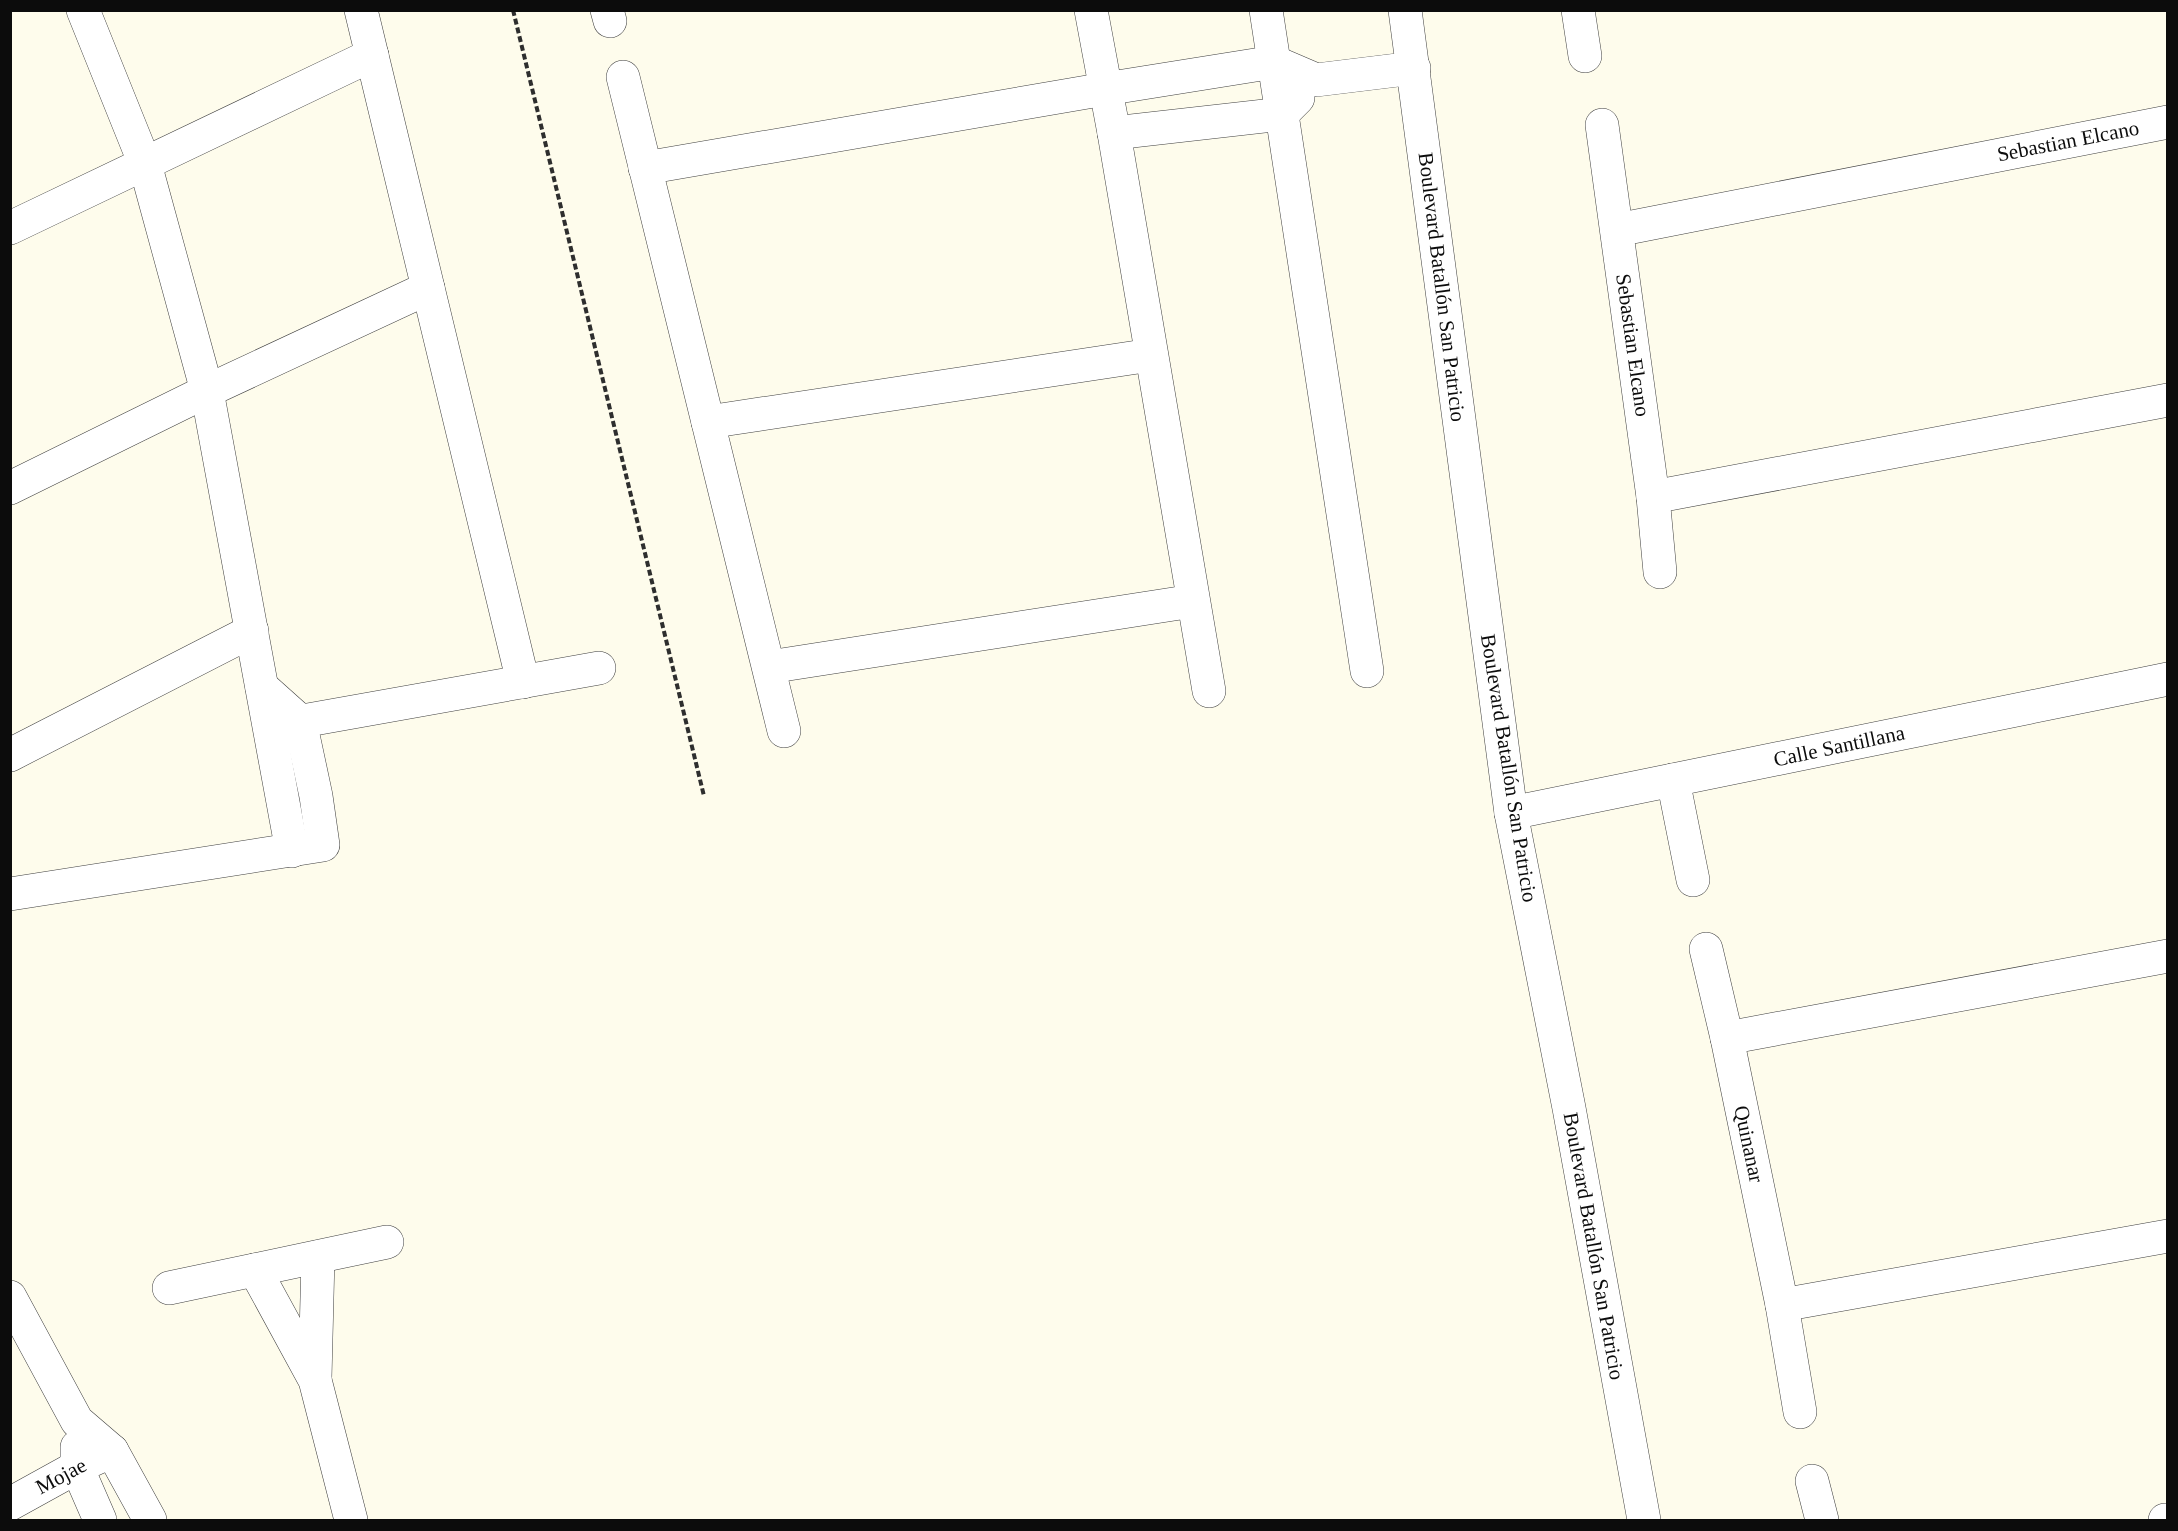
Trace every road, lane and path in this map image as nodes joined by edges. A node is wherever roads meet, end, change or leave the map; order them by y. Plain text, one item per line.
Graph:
1 (82, 10) edge
2 (361, 10) edge
3 (513, 10) edge
4 (1091, 10) edge
5 (1266, 10) edge
6 (1405, 10) edge
7 (1578, 10) edge
8 (372, 55) junction
9 (1585, 56) dead end
10 (1274, 62) junction
11 (1414, 68) junction
12 (623, 77) dead end
13 (1316, 80) junction
14 (1105, 89) junction
15 (1282, 114) junction
16 (2168, 122) edge
17 (1602, 125) dead end
18 (1114, 133) junction
19 (145, 164) junction
20 (645, 168) junction
21 (10, 228) edge
22 (1617, 230) junction
23 (428, 288) junction
24 (1151, 355) junction
25 (207, 391) junction
26 (2168, 400) edge
27 (708, 422) junction
28 (10, 488) edge
29 (1653, 497) junction
30 (1660, 572) dead end
31 (1193, 601) junction
32 (252, 631) junction
33 (769, 667) junction
34 (599, 668) dead end
35 (1367, 671) dead end
36 (2168, 679) edge
37 (523, 682) junction
38 (1209, 692) dead end
39 (284, 724) junction
40 (784, 731) dead end
41 (10, 755) edge
42 (1673, 780) junction
43 (704, 796) dead end
44 (1511, 813) junction
45 (1693, 880) dead end
46 (10, 894) edge
47 (1706, 949) dead end
48 (2168, 956) edge
49 (1727, 1038) junction
50 (2168, 1236) edge
51 (387, 1242) dead end
52 (318, 1257) junction
53 (255, 1270) junction
54 (169, 1288) dead end
55 (10, 1297) edge
56 (1782, 1305) junction
57 (315, 1380) junction
58 (1800, 1412) dead end
59 (77, 1421) junction
60 (112, 1451) junction
61 (77, 1467) junction
62 (1812, 1481) dead end
63 (10, 1504) edge
64 (145, 1519) edge
65 (100, 1521) edge
66 (351, 1521) edge
67 (1644, 1521) edge
68 (1822, 1521) edge

1 - 19 street
2 - 8 street
3 - 43 path
4 - 14 street
5 - 10 street
6 - 11 street, Boulevard Batallón San Patricio
7 - 9 street
8 - 19 street
8 - 23 street
10 - 13 street
10 - 14 street
10 - 15 street
11 - 13 street
11 - 44 street, Boulevard Batallón San Patricio
12 - 20 street
13 - 15 street
14 - 18 street
14 - 20 street
15 - 18 street
15 - 35 street
16 - 22 street, Sebastian Elcano
17 - 22 street
18 - 24 street
19 - 21 street
19 - 25 street
20 - 27 street
22 - 29 street, Sebastian Elcano
23 - 25 street
23 - 37 street
24 - 27 street
24 - 31 street
25 - 28 street
25 - 32 street
26 - 29 street
27 - 33 street
29 - 30 street, Sebastian Elcano
31 - 33 street
31 - 38 street
32 - 39 street
32 - 41 street
33 - 40 street
34 - 37 street
36 - 42 street, Calle Santillana
37 - 39 street
39 - 46 street
42 - 44 street, Calle Santillana
42 - 45 street
44 - 67 street, Boulevard Batallón San Patricio
47 - 49 street, Quinanar
48 - 49 street
49 - 56 street, Quinanar
50 - 56 street
51 - 52 street
52 - 53 street
52 - 57 street
53 - 54 street
53 - 57 street
55 - 59 street
56 - 58 street, Quinanar
57 - 66 street
59 - 60 street
59 - 61 street
60 - 61 street, Mojae
60 - 64 street
61 - 63 street, Mojae
61 - 65 street
62 - 68 street

